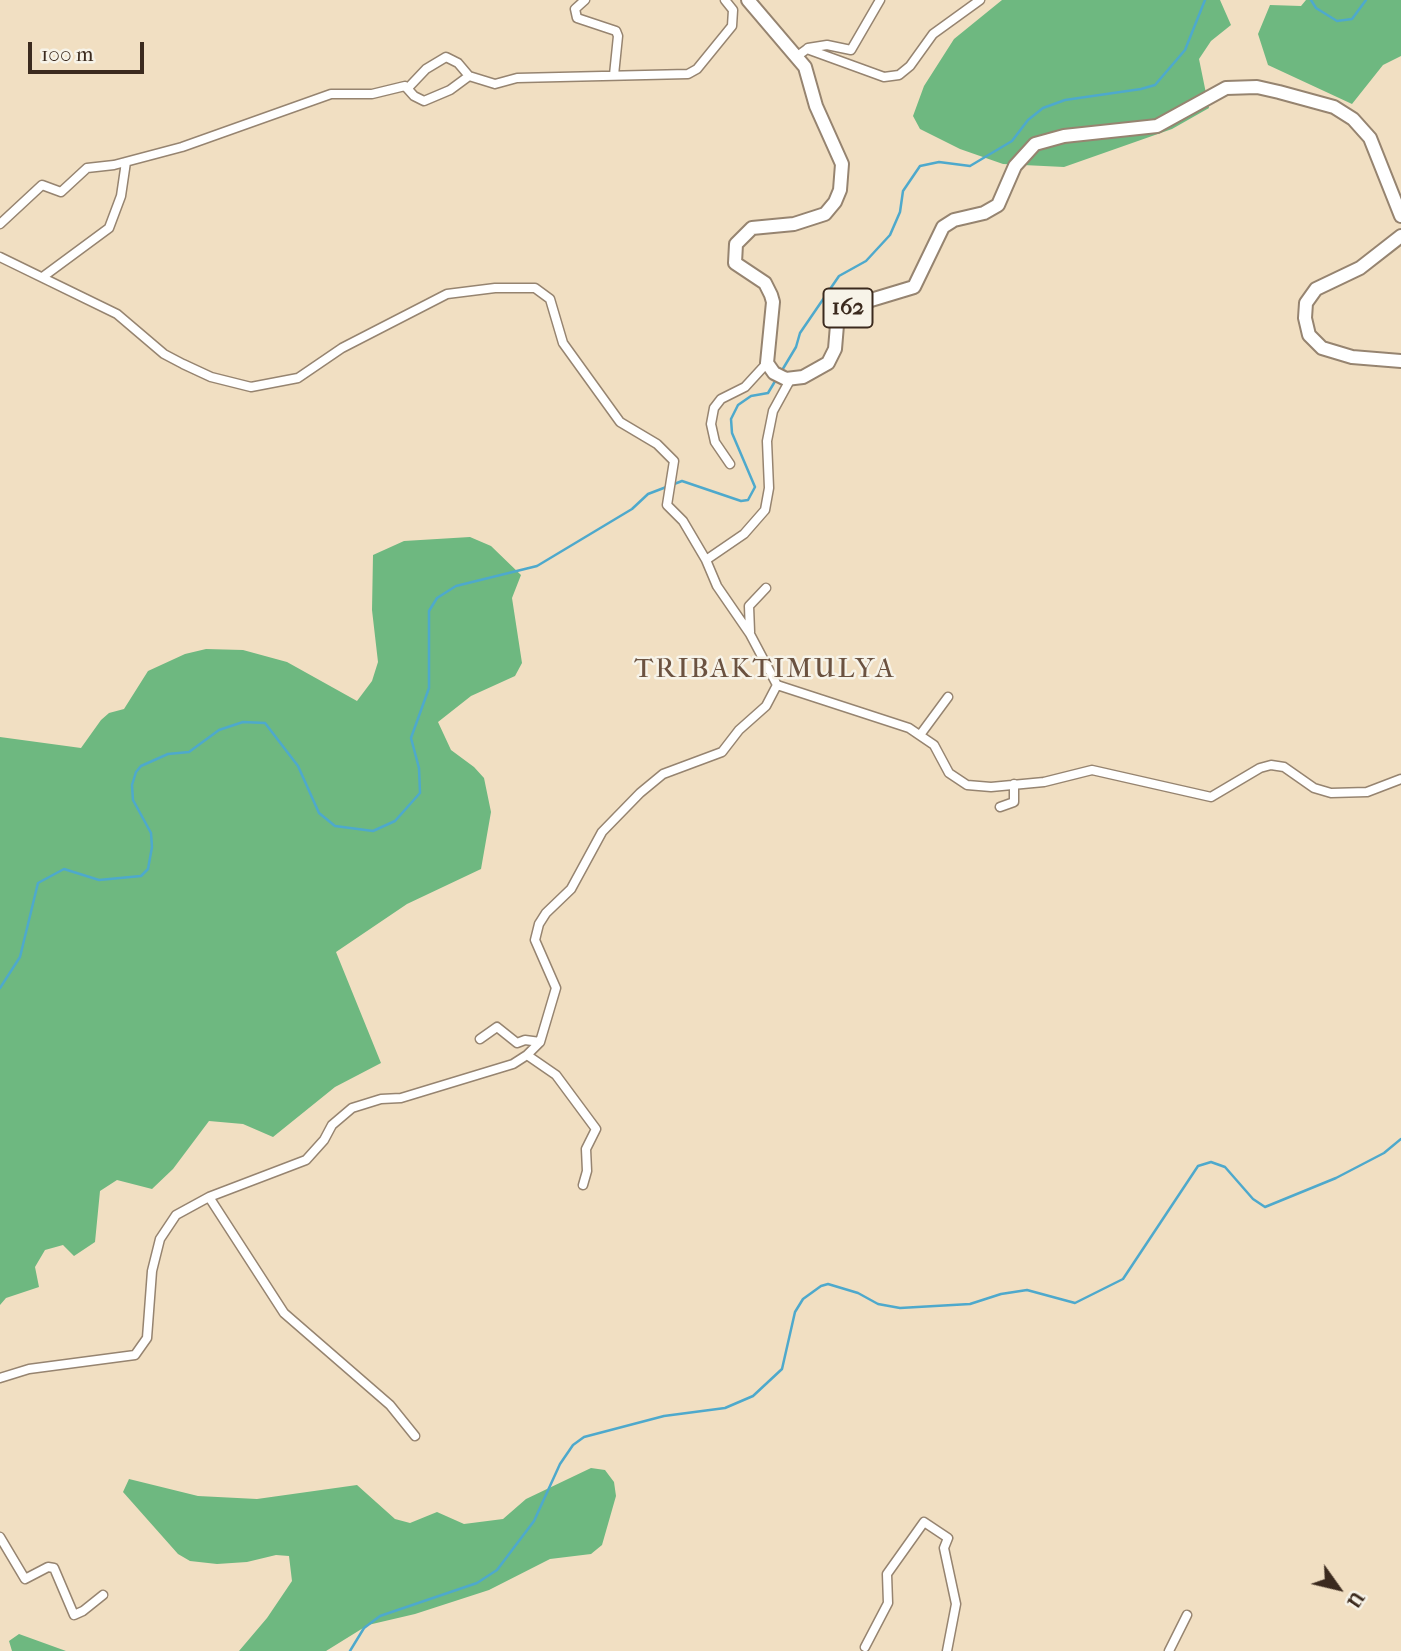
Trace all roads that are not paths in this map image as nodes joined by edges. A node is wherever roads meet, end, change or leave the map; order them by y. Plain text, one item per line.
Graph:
1 (585, 0) edge
2 (725, 0) edge
3 (748, 0) edge
4 (880, 0) edge
5 (980, 0) edge
6 (807, 48) junction
7 (796, 57) junction
8 (614, 75) junction
9 (469, 76) junction
10 (408, 88) junction
11 (126, 162) junction
12 (1401, 216) edge
13 (0, 224) edge
14 (1401, 236) edge
15 (0, 257) edge
16 (44, 276) junction
17 (1401, 360) edge
18 (767, 363) junction
19 (790, 380) junction
20 (730, 464) dead end
21 (706, 560) junction
22 (766, 588) dead end
23 (750, 635) junction
24 (777, 685) junction
25 (948, 697) dead end
26 (920, 735) junction
27 (1401, 779) edge
28 (1014, 784) junction
29 (1000, 807) dead end
30 (480, 1039) dead end
31 (540, 1042) junction
32 (527, 1055) junction
33 (583, 1185) dead end
34 (209, 1197) junction
35 (0, 1378) edge
36 (415, 1436) dead end
37 (0, 1537) edge
38 (103, 1595) dead end
39 (1187, 1615) dead end
40 (865, 1647) dead end
41 (947, 1651) edge
42 (1169, 1651) edge

1 - 8 street
2 - 8 street
3 - 7 main road
4 - 6 street
5 - 6 street
6 - 7 street
7 - 18 main road
8 - 9 street
9 - 10 street
9 - 10 street
10 - 11 street
11 - 13 street
11 - 16 street
12 - 19 main road, 162
14 - 17 main road
15 - 16 street
16 - 21 street
18 - 19 main road
18 - 20 street
19 - 21 street
21 - 23 street
22 - 23 street
23 - 24 street
24 - 26 street
24 - 31 street
25 - 26 street
26 - 28 street
27 - 28 street
28 - 29 street
30 - 31 street
31 - 32 street
32 - 33 street
32 - 34 street
34 - 35 street
34 - 36 street
37 - 38 street
39 - 42 street
40 - 41 street

